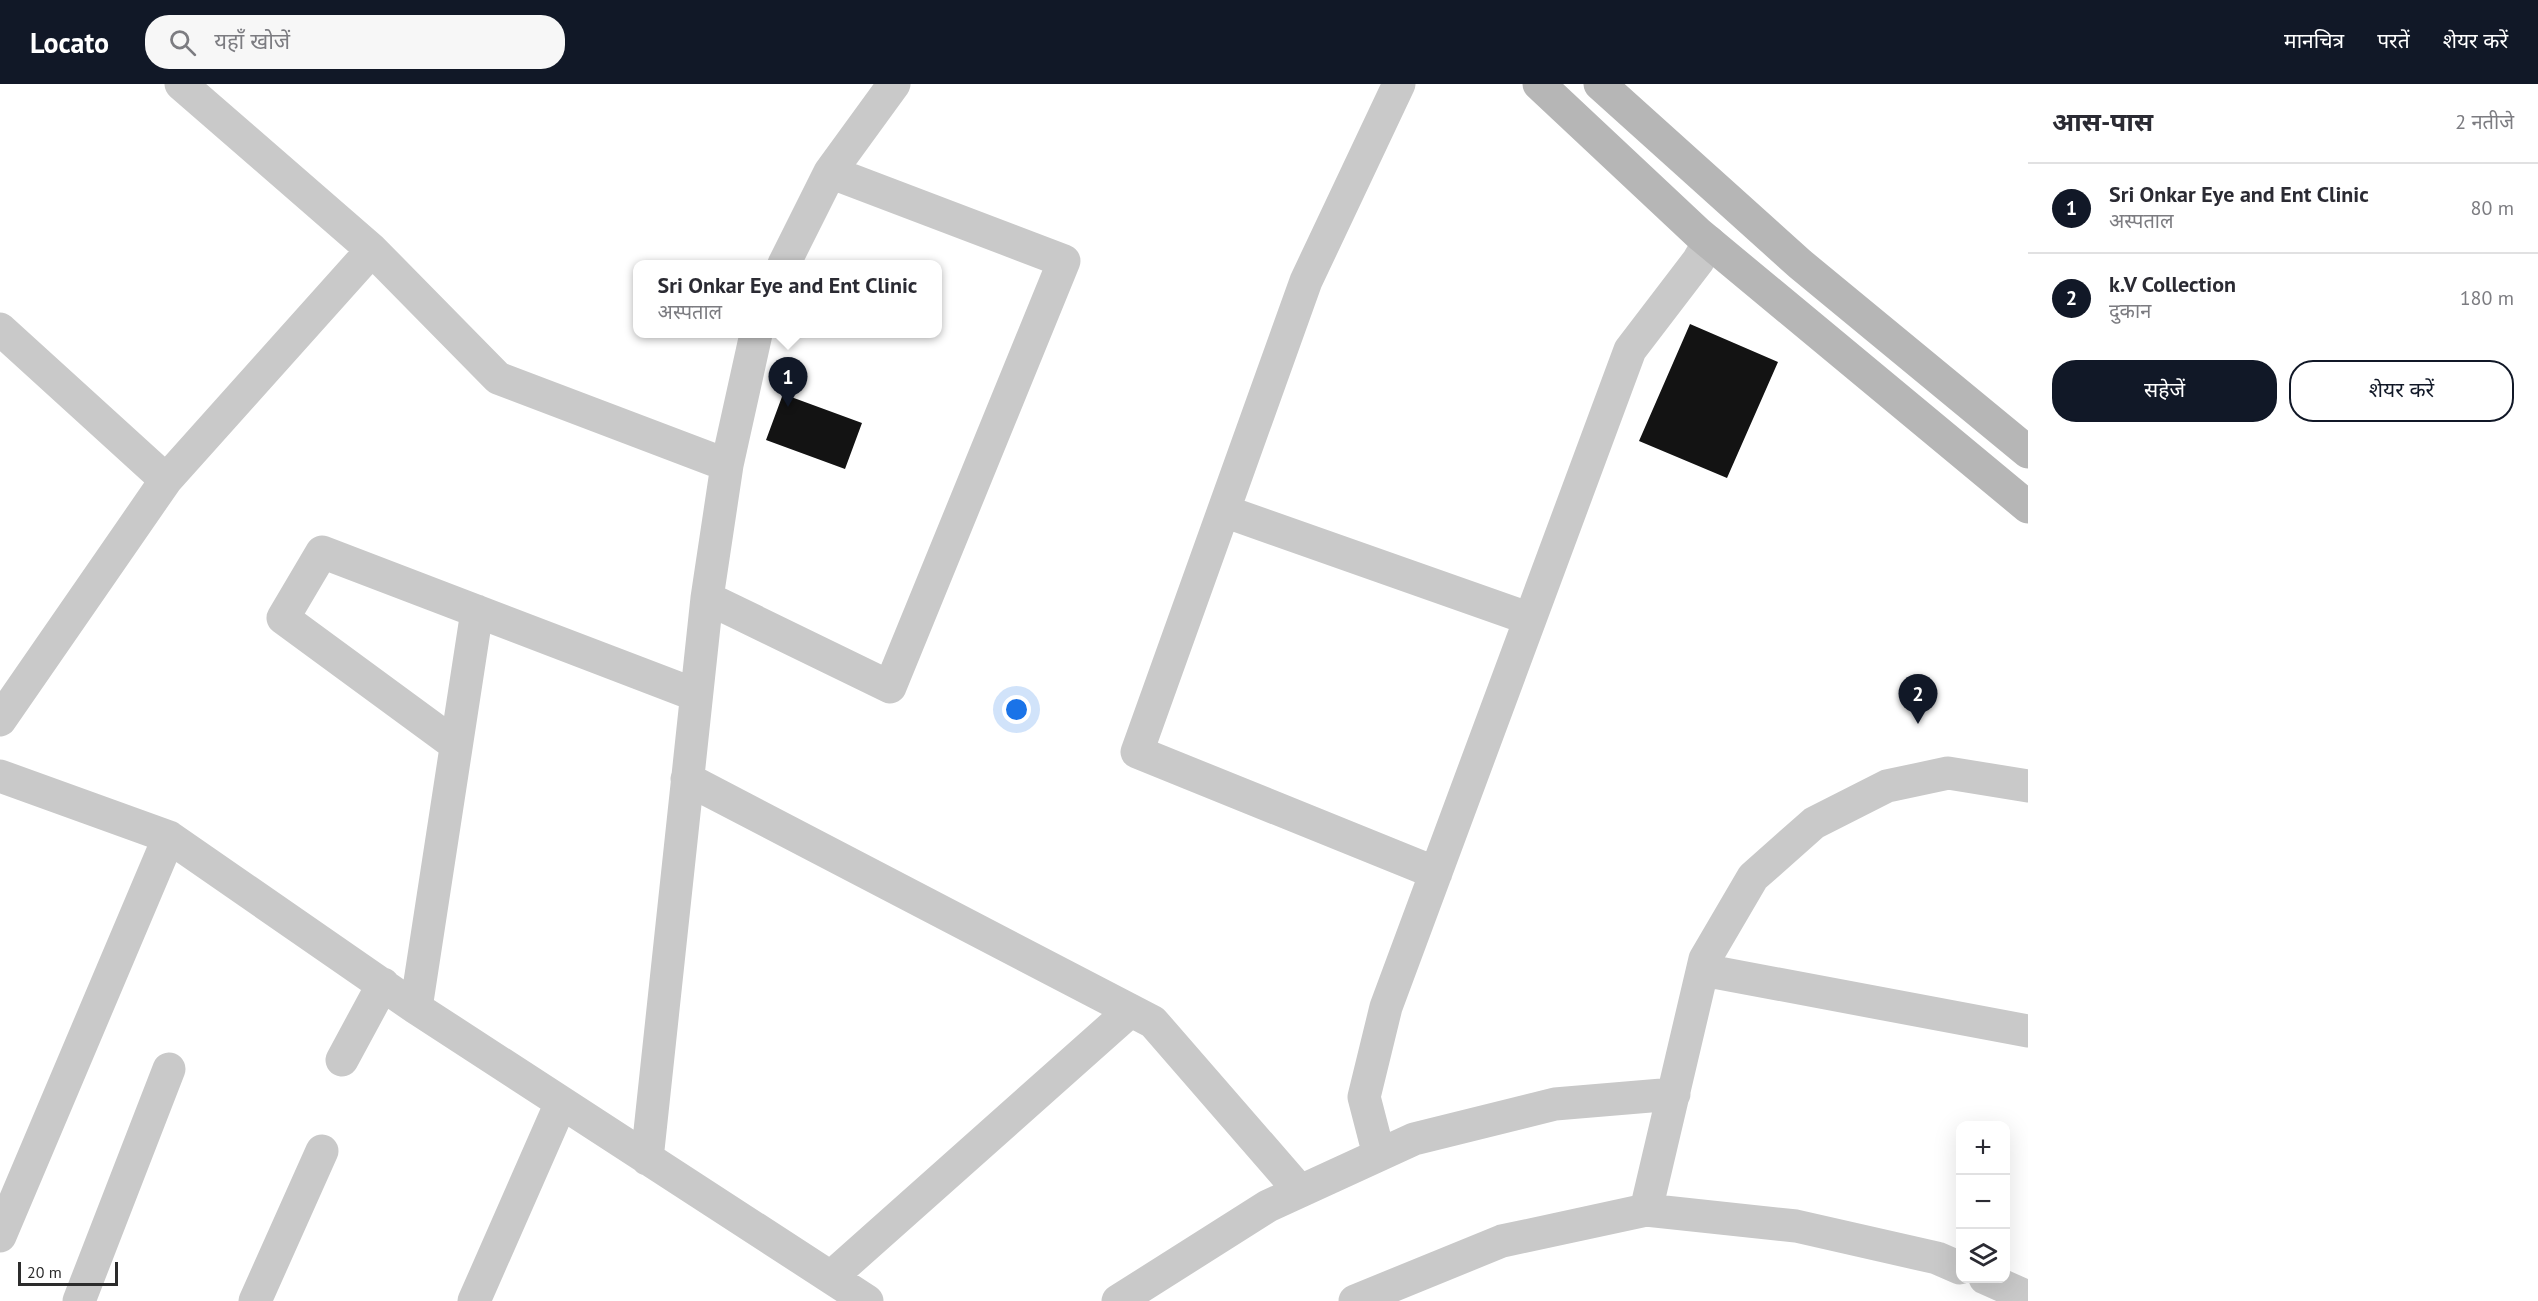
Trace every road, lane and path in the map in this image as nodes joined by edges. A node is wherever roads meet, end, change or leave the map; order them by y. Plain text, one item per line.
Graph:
1 (181, 84) edge
2 (894, 84) edge
3 (1399, 84) edge
4 (1539, 84) edge
5 (1600, 84) edge
6 (830, 172) junction
7 (1709, 242) junction
8 (372, 250) junction
9 (786, 260) edge
10 (0, 330) edge
11 (755, 338) edge
12 (2028, 452) edge
13 (727, 465) junction
14 (166, 480) junction
15 (2028, 507) edge
16 (1224, 511) junction
17 (707, 598) junction
18 (477, 611) junction
19 (1530, 619) junction
20 (696, 694) junction
21 (0, 720) edge
22 (456, 745) junction
23 (0, 776) edge
24 (687, 780) junction
25 (2028, 786) edge
26 (169, 837) junction
27 (1436, 873) junction
28 (1703, 970) junction
29 (383, 984) junction
30 (416, 1008) junction
31 (1130, 1011) junction
32 (2028, 1031) edge
33 (342, 1060) dead end
34 (169, 1069) dead end
35 (1674, 1094) junction
36 (561, 1103) junction
37 (322, 1151) dead end
38 (1379, 1155) junction
39 (647, 1159) junction
40 (1300, 1191) junction
41 (1646, 1210) junction
42 (0, 1236) edge
43 (1956, 1266) edge
44 (831, 1277) junction
45 (1996, 1283) edge
46 (2028, 1297) edge
47 (79, 1301) edge
48 (255, 1301) edge
49 (474, 1301) edge
50 (867, 1301) edge
51 (1118, 1301) edge
52 (1355, 1301) edge

1 - 8 street
2 - 6 street
3 - 16 street
4 - 7 main road
5 - 12 main road
6 - 9 street
6 - 17 street
7 - 15 main road
7 - 19 street
8 - 13 street
8 - 14 street
10 - 14 street
11 - 13 street
13 - 17 street
14 - 21 street
16 - 19 street
16 - 27 street
17 - 20 street
18 - 20 street
18 - 22 street
18 - 22 street
19 - 27 street
20 - 24 street
22 - 30 street
23 - 26 street
24 - 31 street
24 - 39 street
25 - 28 street
26 - 29 street
26 - 42 street
27 - 38 street
28 - 32 street
28 - 35 street
29 - 30 street
29 - 33 street
30 - 36 street
31 - 40 street
31 - 44 street
34 - 47 street
35 - 38 street
35 - 41 street
36 - 39 street
36 - 49 street
37 - 48 street
38 - 40 street
39 - 44 street
40 - 51 street
41 - 43 street
41 - 52 street
44 - 50 street
45 - 46 street

